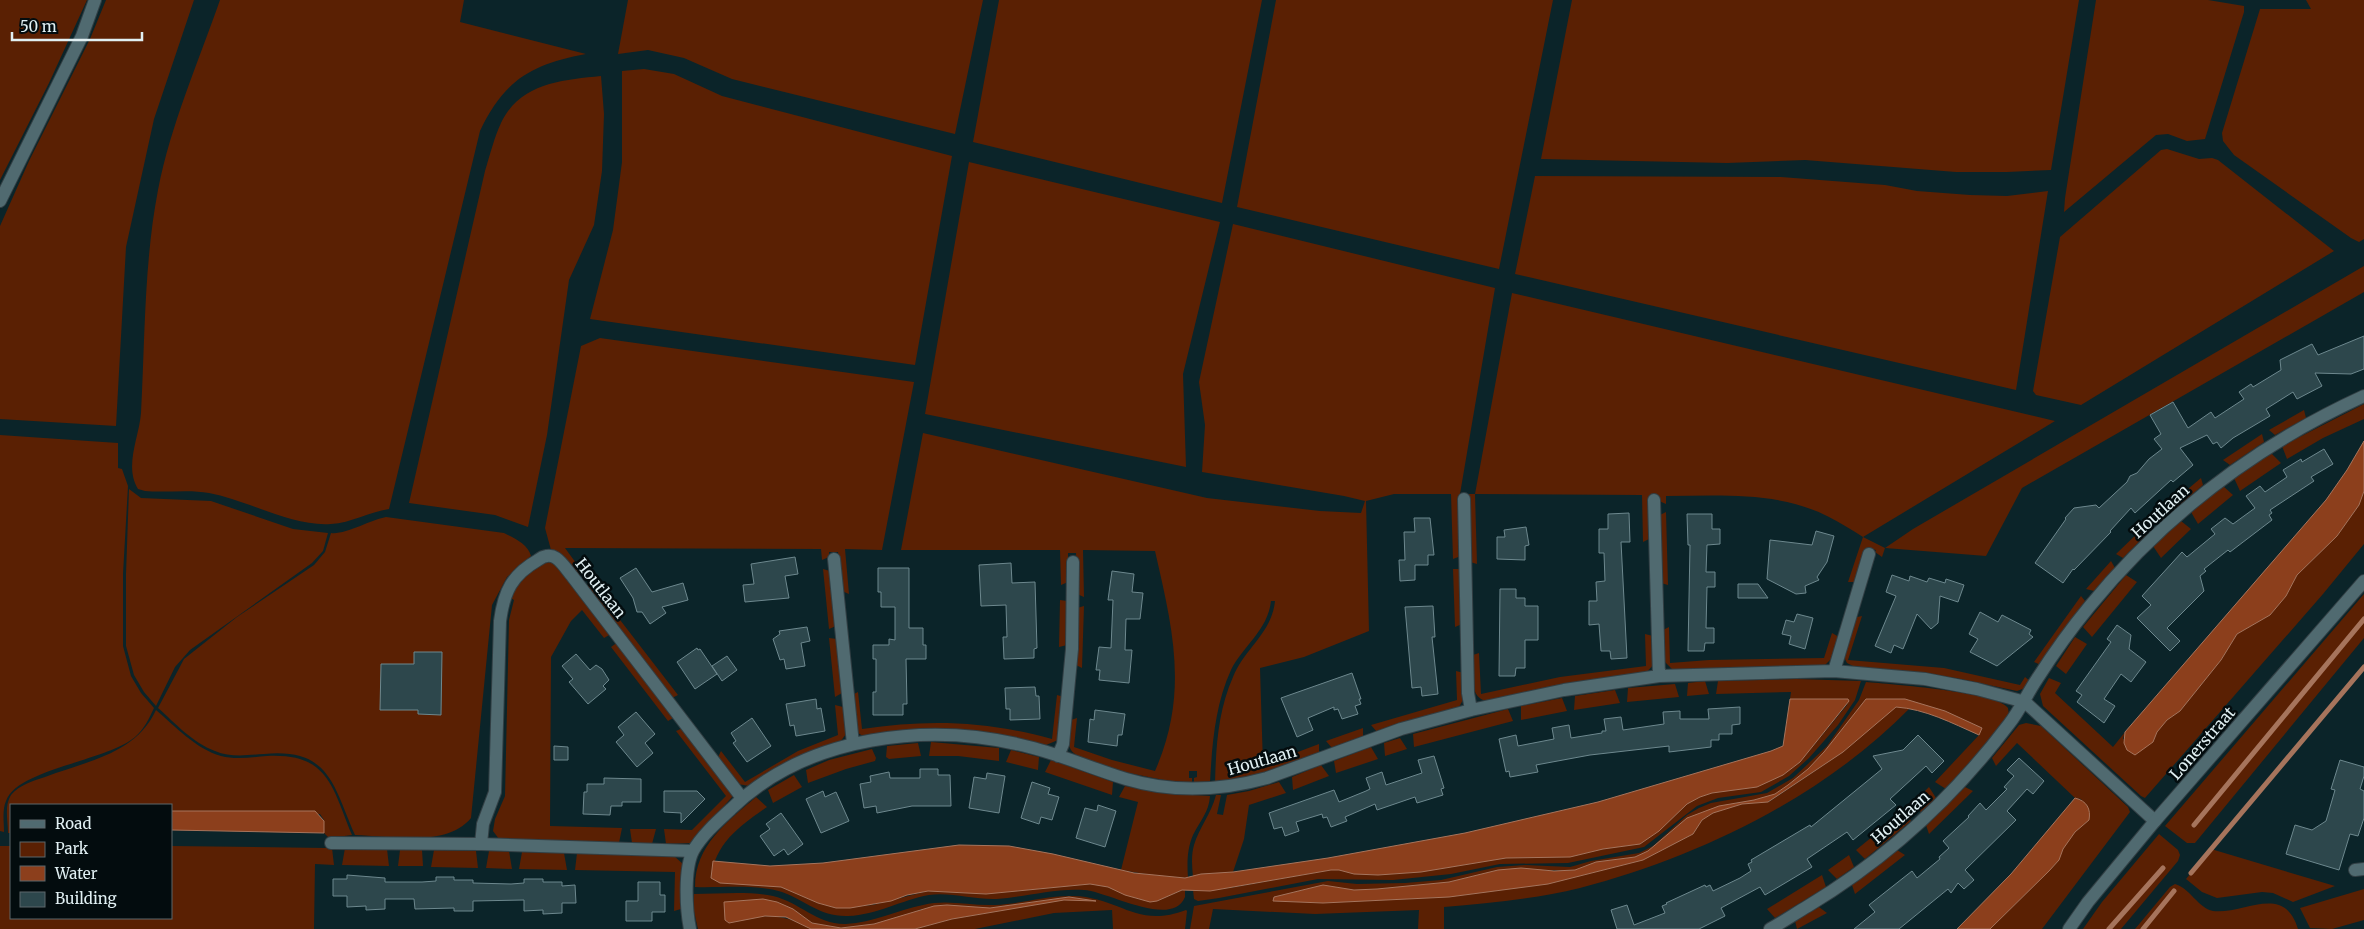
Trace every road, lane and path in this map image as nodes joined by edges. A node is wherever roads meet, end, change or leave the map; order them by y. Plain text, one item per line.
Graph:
1 (95, 0) edge
2 (0, 201) edge
3 (2364, 396) edge
4 (1464, 499) dead end
5 (1654, 500) dead end
6 (1869, 554) dead end
7 (834, 559) dead end
8 (1073, 562) dead end
9 (2364, 581) edge
10 (1834, 671) junction
11 (1658, 676) junction
12 (2025, 702) junction
13 (1471, 710) junction
14 (854, 744) junction
15 (1058, 756) junction
16 (742, 798) junction
17 (2155, 821) junction
18 (331, 843) dead end
19 (481, 844) junction
20 (693, 851) junction
21 (690, 929) edge
22 (1770, 929) edge
23 (2069, 929) edge

1 - 2 street
3 - 12 street, Houtlaan
4 - 13 street
5 - 11 street
6 - 10 street
7 - 14 street
8 - 15 street
9 - 17 street, Lonerstraat
10 - 11 street, Houtlaan
10 - 12 street, Houtlaan
11 - 13 street, Houtlaan
12 - 17 street, Houtlaan
12 - 22 street, Houtlaan
13 - 15 street, Houtlaan
14 - 15 street, Houtlaan
14 - 16 street, Houtlaan
16 - 19 street, Houtlaan
16 - 20 street, Houtlaan
17 - 23 street, Lonerstraat
18 - 19 street
19 - 20 street
20 - 21 street

